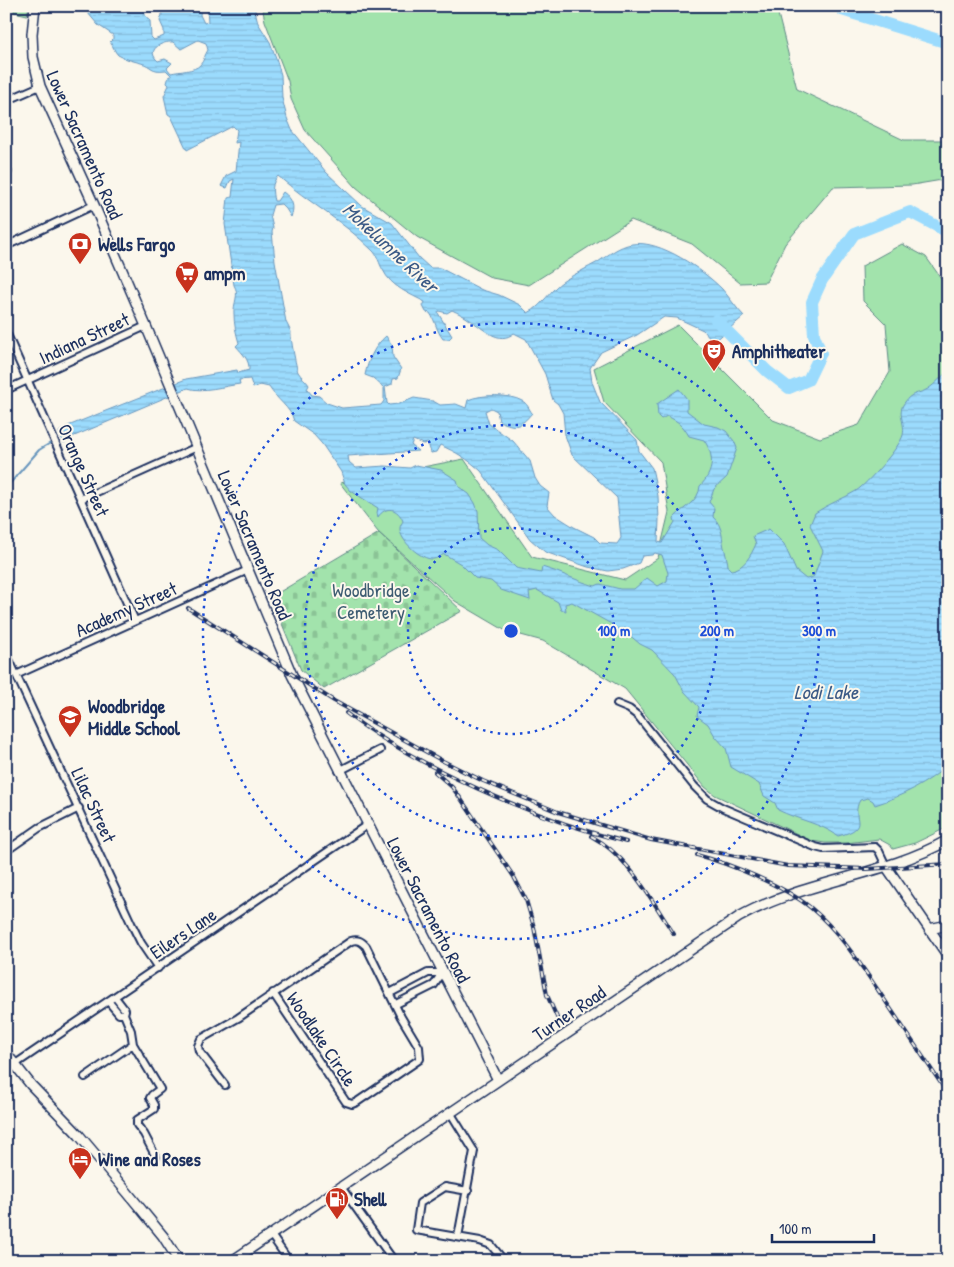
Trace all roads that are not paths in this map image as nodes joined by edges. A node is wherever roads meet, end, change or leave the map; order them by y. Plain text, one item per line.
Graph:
1 (35, 6) edge
2 (40, 86) junction
3 (6, 101) edge
4 (94, 205) junction
5 (6, 246) edge
6 (146, 326) junction
7 (6, 332) edge
8 (27, 380) junction
9 (6, 390) edge
10 (197, 447) junction
11 (81, 500) junction
12 (248, 570) junction
13 (135, 621) junction
14 (6, 653) edge
15 (16, 674) junction
16 (617, 704) dead end
17 (380, 750) dead end
18 (339, 771) junction
19 (79, 808) junction
20 (367, 825) junction
21 (948, 840) edge
22 (6, 851) edge
23 (886, 866) junction
24 (948, 925) edge
25 (929, 929) junction
26 (948, 956) edge
27 (158, 968) junction
28 (442, 973) junction
29 (273, 993) junction
30 (390, 993) junction
31 (115, 997) junction
32 (108, 1001) junction
33 (396, 1004) junction
34 (124, 1014) junction
35 (133, 1044) junction
36 (6, 1054) edge
37 (14, 1065) junction
38 (85, 1077) dead end
39 (498, 1080) junction
40 (225, 1085) dead end
41 (450, 1112) junction
42 (156, 1157) dead end
43 (341, 1187) junction
44 (468, 1191) junction
45 (271, 1235) junction
46 (458, 1237) junction
47 (179, 1261) edge
48 (232, 1261) edge
49 (289, 1261) edge
50 (394, 1261) edge
51 (504, 1261) edge

1 - 2 main road, Lower Sacramento Road
2 - 3 street
2 - 4 main road, Lower Sacramento Road
4 - 5 street
4 - 6 main road, Lower Sacramento Road
6 - 8 street, Indiana Street
6 - 10 main road, Lower Sacramento Road
7 - 8 street, Orange Street
8 - 9 street, Indiana Street
8 - 11 street, Orange Street
10 - 11 street
10 - 12 main road, Lower Sacramento Road
11 - 13 street, Orange Street
12 - 13 street, Academy Street
12 - 18 main road, Lower Sacramento Road
13 - 15 street, Academy Street
14 - 15 street, Lilac Street
15 - 19 street, Lilac Street
16 - 23 street
17 - 18 street
18 - 20 main road, Lower Sacramento Road
19 - 22 street
19 - 27 street, Lilac Street
20 - 27 street, Eilers Lane
20 - 28 main road, Lower Sacramento Road
21 - 23 main road, Turner Road
23 - 25 main road
23 - 39 main road, Turner Road
24 - 25 main road
25 - 26 main road
27 - 31 street, Eilers Lane
28 - 30 street
28 - 33 street
28 - 39 main road, Lower Sacramento Road
29 - 30 street, Woodlake Circle
29 - 33 street, Woodlake Circle
29 - 40 street, Woodlake Circle
30 - 33 street, Woodlake Circle
31 - 32 street, Eilers Lane
31 - 34 street
32 - 34 street
32 - 37 street, Eilers Lane
34 - 35 street
35 - 38 street
35 - 42 street
36 - 37 main road
37 - 47 main road
39 - 41 main road, Turner Road
41 - 43 main road, Turner Road
41 - 44 street
43 - 45 main road, Turner Road
43 - 50 street
44 - 46 street
44 - 46 street
45 - 48 main road, Turner Road
45 - 49 street
46 - 51 street

